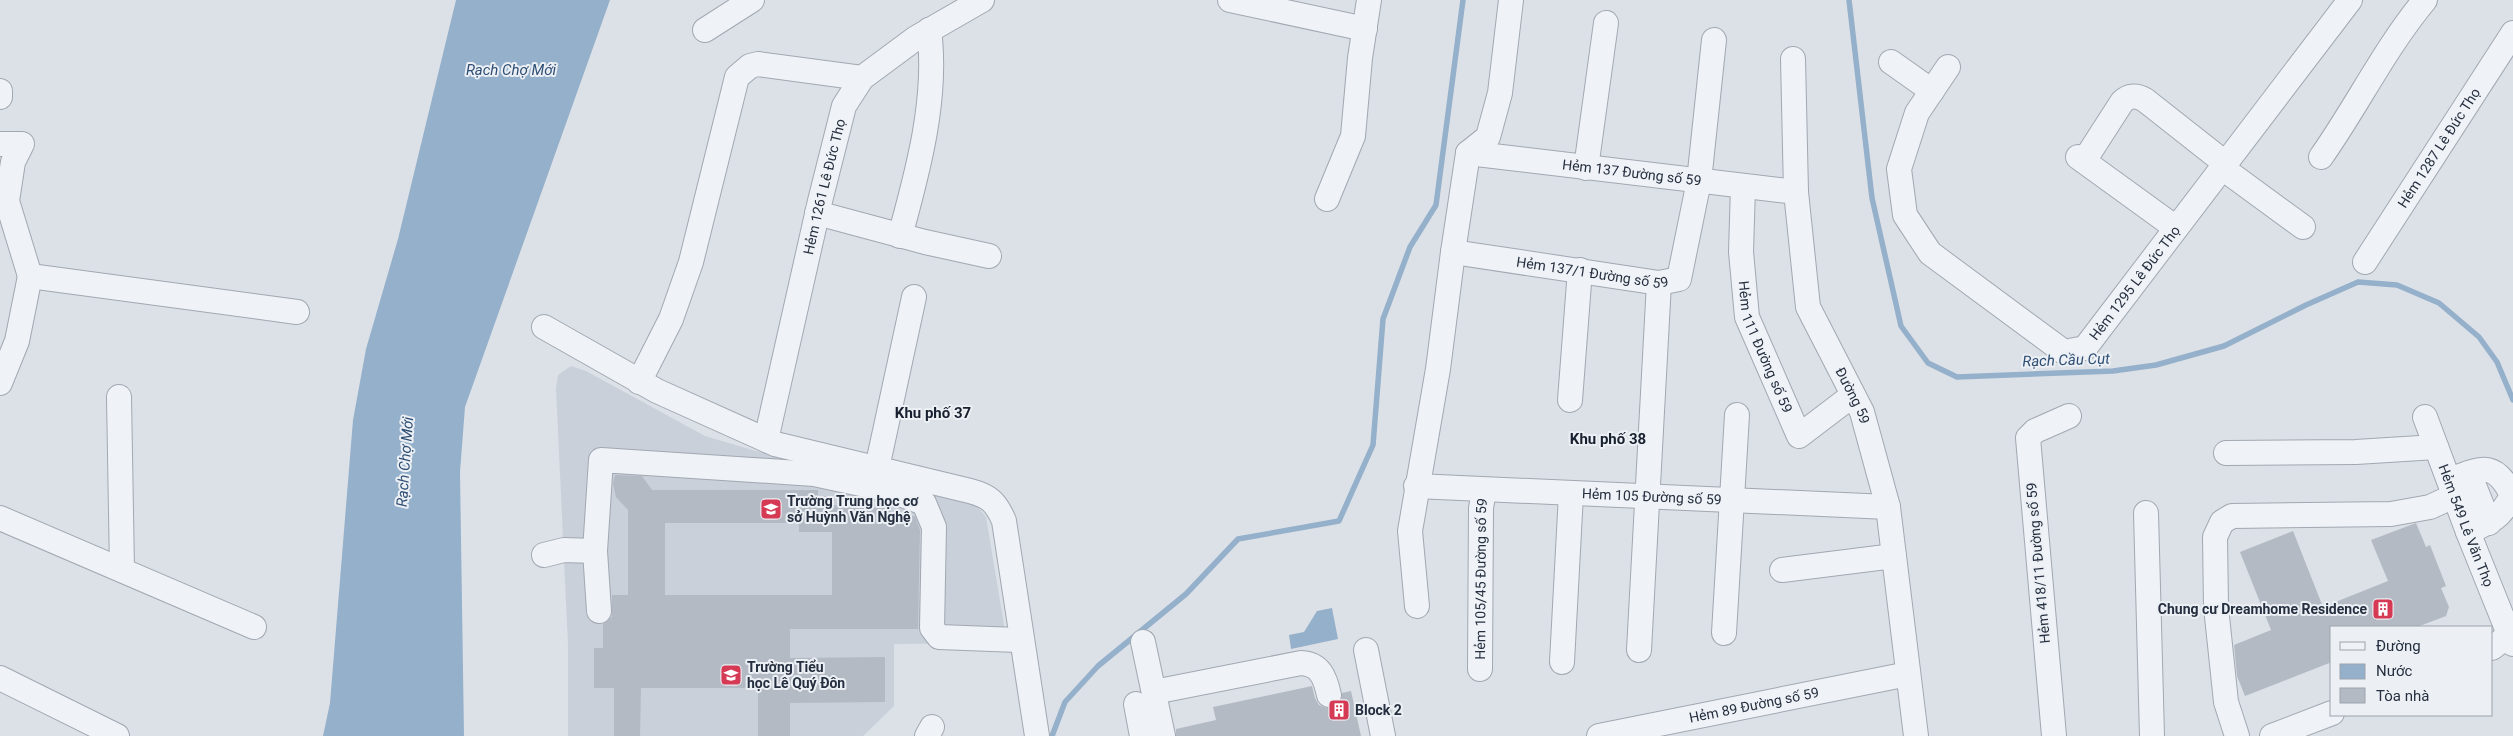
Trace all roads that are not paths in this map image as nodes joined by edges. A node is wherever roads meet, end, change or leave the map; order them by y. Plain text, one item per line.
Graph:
1 (752, 0) edge
2 (982, 0) edge
3 (1230, 0) edge
4 (1369, 0) edge
5 (1511, 0) edge
6 (2350, 0) edge
7 (2425, 0) edge
8 (1606, 23) dead end
9 (1365, 29) junction
10 (705, 30) dead end
11 (929, 30) junction
12 (2513, 33) edge
13 (1714, 40) dead end
14 (1793, 59) dead end
15 (1891, 62) dead end
16 (1948, 67) dead end
17 (862, 78) junction
18 (0, 91) edge
19 (1932, 91) junction
20 (0, 97) edge
21 (0, 144) edge
22 (1468, 153) junction
23 (2320, 157) dead end
24 (2223, 165) junction
25 (1586, 168) junction
26 (1699, 181) junction
27 (1743, 186) junction
28 (1796, 192) junction
29 (1327, 199) dead end
30 (817, 214) junction
31 (2303, 227) dead end
32 (2176, 228) junction
33 (900, 236) junction
34 (1454, 252) junction
35 (989, 256) dead end
36 (2365, 262) dead end
37 (1580, 270) junction
38 (30, 276) junction
39 (1659, 283) junction
40 (914, 297) dead end
41 (297, 312) dead end
42 (544, 328) dead end
43 (639, 382) junction
44 (0, 383) edge
45 (1853, 396) junction
46 (119, 397) dead end
47 (1570, 400) dead end
48 (1737, 415) dead end
49 (2069, 416) dead end
50 (2425, 417) dead end
51 (766, 440) junction
52 (2436, 447) junction
53 (2226, 453) dead end
54 (877, 468) junction
55 (2457, 483) junction
56 (1416, 486) junction
57 (1484, 490) junction
58 (1571, 494) junction
59 (1648, 497) junction
60 (1733, 501) junction
61 (1888, 507) junction
62 (2146, 513) dead end
63 (0, 518) edge
64 (2478, 527) junction
65 (595, 551) junction
66 (544, 555) dead end
67 (1894, 556) junction
68 (122, 570) junction
69 (1782, 570) dead end
70 (1417, 606) dead end
71 (599, 611) dead end
72 (254, 627) dead end
73 (1724, 633) dead end
74 (2512, 637) edge
75 (1020, 640) junction
76 (1143, 642) dead end
77 (2493, 647) edge
78 (1366, 650) dead end
79 (1639, 650) dead end
80 (1562, 662) dead end
81 (1480, 668) dead end
82 (1908, 674) junction
83 (0, 678) edge
84 (1329, 695) dead end
85 (1145, 698) junction
86 (2330, 714) edge
87 (117, 736) edge
88 (1037, 736) edge
89 (1142, 736) edge
90 (1163, 736) edge
91 (1383, 736) edge
92 (1599, 736) edge
93 (1916, 736) edge
94 (2054, 736) edge
95 (2152, 736) edge
96 (2237, 736) edge
97 (2272, 736) edge

1 - 10 street
2 - 11 street, Hẻm 1261 Lê Đức Thọ
3 - 9 street
4 - 9 street
5 - 22 street
6 - 24 street, Hẻm 1295 Lê Đức Thọ
7 - 23 street
8 - 25 street
9 - 29 street
11 - 17 street, Hẻm 1261 Lê Đức Thọ
11 - 33 street
12 - 36 street, Hẻm 1287 Lê Đức Thọ
13 - 26 street
14 - 28 street, Đường 59
15 - 19 street
16 - 19 street, Hẻm 1295 Lê Đức Thọ
17 - 30 street, Hẻm 1261 Lê Đức Thọ
17 - 43 street
18 - 20 street
19 - 32 street, Hẻm 1295 Lê Đức Thọ
21 - 38 street
22 - 25 street, Hẻm 137 Đường số 59
22 - 34 street
24 - 31 street
24 - 32 street, Hẻm 1295 Lê Đức Thọ
24 - 32 street
25 - 26 street, Hẻm 137 Đường số 59
26 - 27 street, Hẻm 137 Đường số 59
26 - 39 street, Hẻm 137/1 Đường số 59
27 - 28 street, Hẻm 137 Đường số 59
27 - 45 street, Hẻm 111 Đường số 59
28 - 45 street, Đường 59
30 - 33 street
30 - 51 street, Hẻm 1261 Lê Đức Thọ
33 - 35 street
34 - 37 street, Hẻm 137/1 Đường số 59
34 - 56 street
37 - 39 street, Hẻm 137/1 Đường số 59
37 - 47 street
38 - 41 street
38 - 44 street
39 - 59 street
40 - 54 street
42 - 43 street
43 - 51 street
45 - 61 street, Đường 59
46 - 68 street
48 - 60 street
49 - 94 street, Hẻm 418/11 Đường số 59
50 - 52 street, Hẻm 549 Lê Văn Thọ
51 - 54 street
52 - 53 street
52 - 55 street, Hẻm 549 Lê Văn Thọ
54 - 75 street
55 - 64 street, Hẻm 549 Lê Văn Thọ
55 - 64 street
55 - 96 street
56 - 57 street, Hẻm 105 Đường số 59
56 - 70 street
57 - 58 street, Hẻm 105 Đường số 59
57 - 81 street, Hẻm 105/45 Đường số 59
58 - 59 street, Hẻm 105 Đường số 59
58 - 80 street
59 - 60 street, Hẻm 105 Đường số 59
59 - 79 street
60 - 61 street, Hẻm 105 Đường số 59
60 - 73 street
61 - 67 street, Đường 59
62 - 95 street
63 - 68 street
64 - 74 street, Hẻm 549 Lê Văn Thọ
65 - 66 street
65 - 71 street
65 - 75 street
67 - 69 street
67 - 82 street, Đường 59
68 - 72 street
74 - 77 street
75 - 88 street
76 - 85 street
78 - 91 street
82 - 92 street, Hẻm 89 Đường số 59
82 - 93 street, Đường 59
83 - 87 street
84 - 85 street
85 - 89 street
85 - 90 street
86 - 97 street

